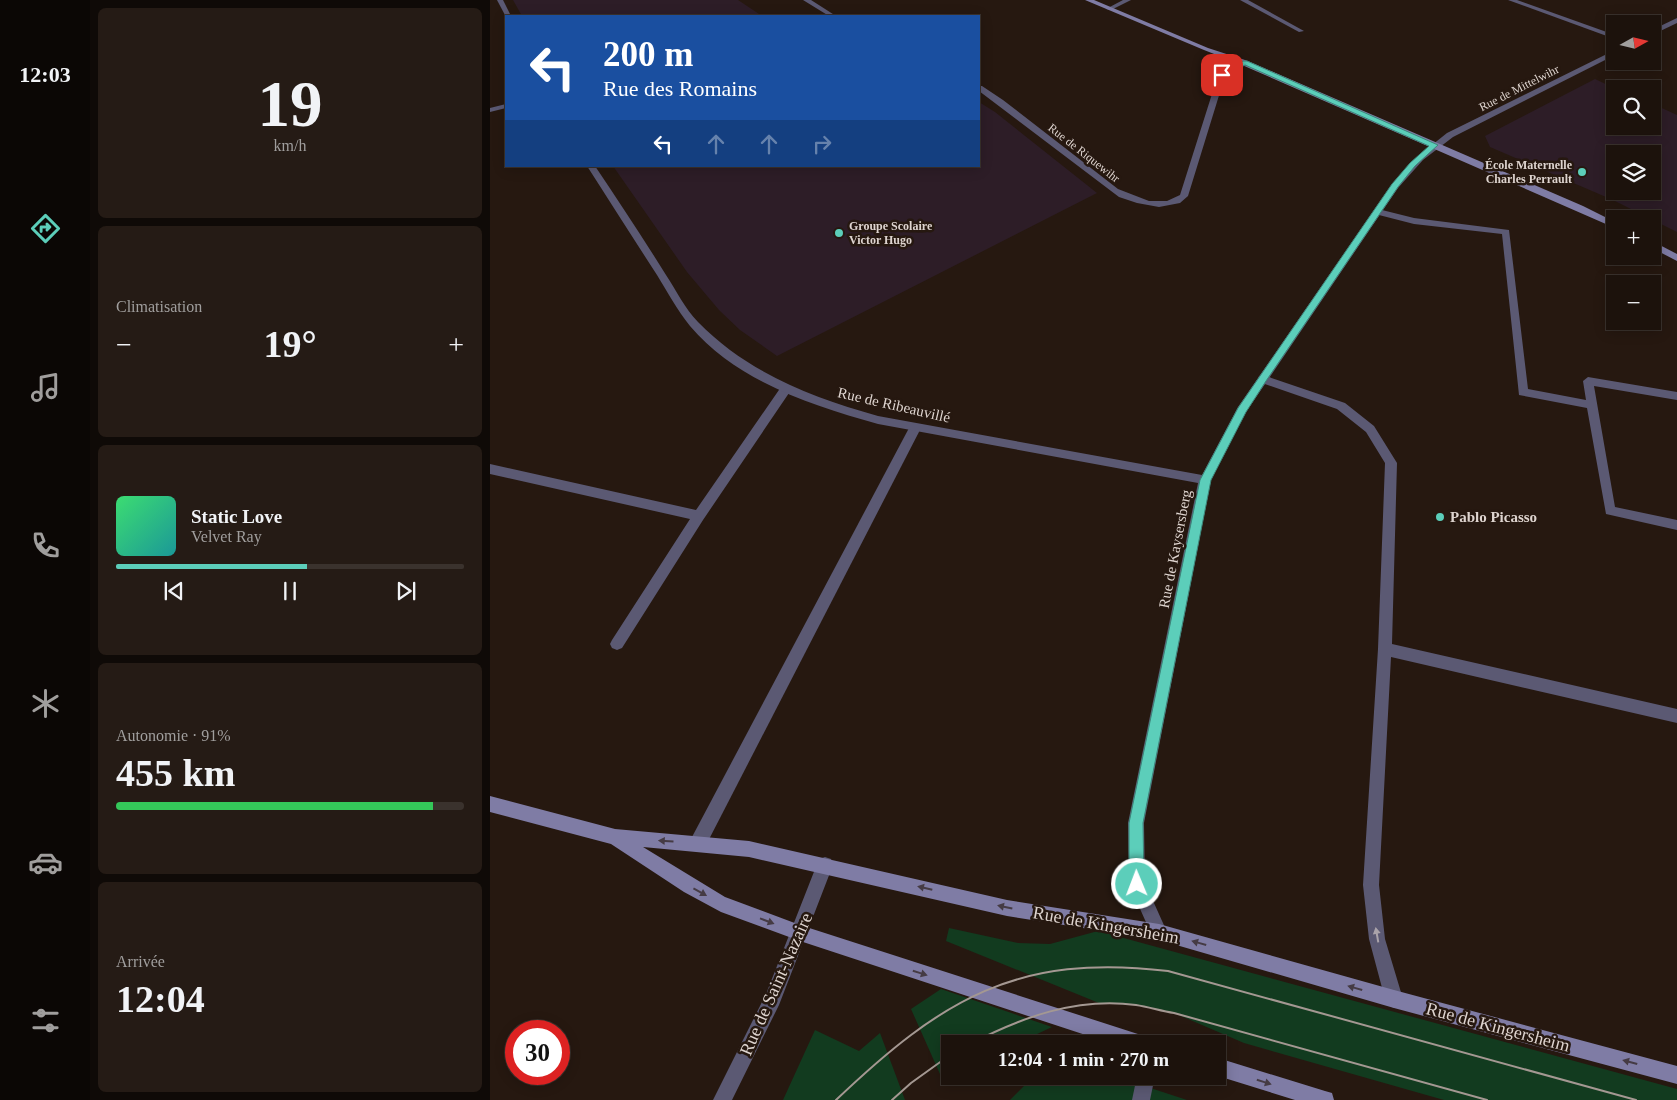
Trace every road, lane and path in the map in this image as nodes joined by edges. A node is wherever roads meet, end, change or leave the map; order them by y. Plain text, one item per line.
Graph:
1 (500, 0) edge
2 (806, 0) edge
3 (1088, 0) edge
4 (1128, 0) edge
5 (1243, 0) edge
6 (1511, 0) edge
7 (1109, 9) junction
8 (508, 15) edge
9 (831, 15) edge
10 (1677, 20) edge
11 (1661, 28) edge
12 (1301, 31) dead end
13 (1606, 34) edge
14 (1606, 57) edge
15 (1245, 63) junction
16 (980, 89) edge
17 (505, 106) edge
18 (490, 110) edge
19 (1434, 145) junction
20 (592, 167) edge
21 (1378, 212) junction
22 (1606, 221) edge
23 (1661, 249) edge
24 (1677, 258) edge
25 (1263, 378) junction
26 (786, 390) junction
27 (1677, 396) edge
28 (1592, 405) junction
29 (915, 428) junction
30 (490, 469) edge
31 (1205, 480) junction
32 (699, 516) junction
33 (1677, 525) edge
34 (617, 644) dead end
35 (1385, 649) junction
36 (1677, 716) edge
37 (490, 804) edge
38 (615, 838) junction
39 (698, 842) junction
40 (825, 865) junction
41 (1158, 932) junction
42 (800, 933) junction
43 (1394, 999) junction
44 (1113, 1035) edge
45 (1226, 1069) edge
46 (1677, 1075) edge
47 (1144, 1085) edge
48 (722, 1100) edge
49 (1142, 1100) edge
50 (1325, 1100) edge

1 - 8 street
2 - 9 street
3 - 7 main road
4 - 7 street
5 - 12 street
6 - 13 street
7 - 15 main road
10 - 11 street
14 - 19 street, Rue de Mittelwihr
15 - 16 street, Rue de Riquewihr
15 - 19 main road
17 - 18 street
19 - 21 street, Rue de Kaysersberg
19 - 22 main road
20 - 26 street, Rue de Ribeauvillé
21 - 25 street, Rue de Kaysersberg
21 - 28 street
23 - 24 main road
25 - 31 street, Rue de Kaysersberg
25 - 35 street
26 - 29 street, Rue de Ribeauvillé
26 - 32 street
27 - 28 street
28 - 33 street
29 - 31 street, Rue de Ribeauvillé
29 - 39 street
30 - 32 street
31 - 41 street, Rue de Kaysersberg
32 - 34 street
35 - 36 street
43 -> 35 street
37 - 38 main road, Rue de Kingersheim
39 -> 38 main road, Rue de Kingersheim
38 -> 42 main road, Rue de Kingersheim
39 - 40 main road, Rue de Kingersheim
41 -> 40 main road, Rue de Kingersheim
40 - 42 street, Rue de Saint-Nazaire
43 -> 41 main road, Rue de Kingersheim
42 -> 44 main road, Rue de Kingersheim
42 - 48 street, Rue de Saint-Nazaire
46 -> 43 main road, Rue de Kingersheim
45 -> 50 main road
47 - 49 street

